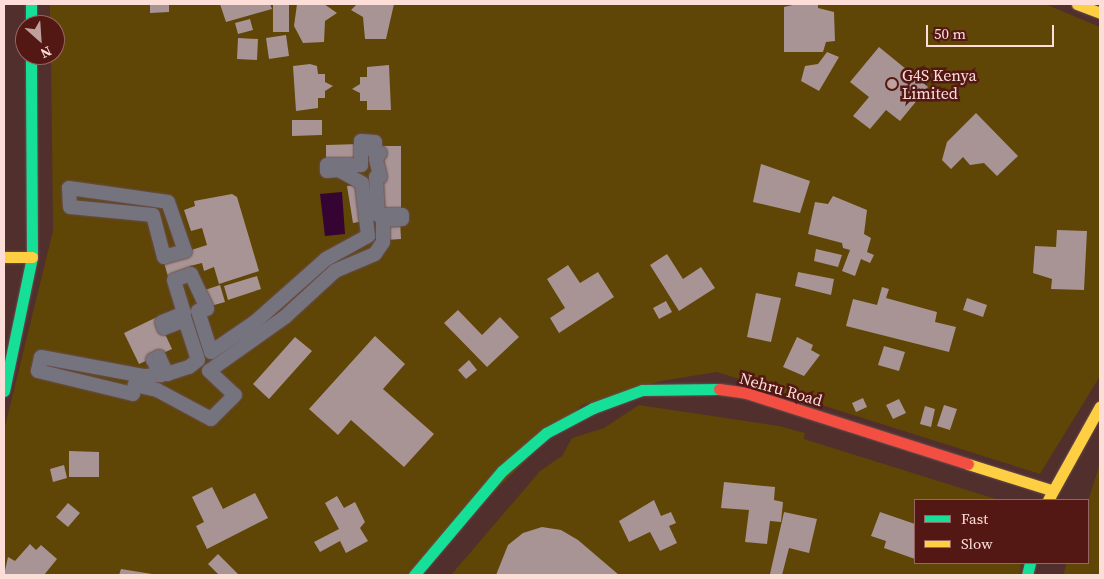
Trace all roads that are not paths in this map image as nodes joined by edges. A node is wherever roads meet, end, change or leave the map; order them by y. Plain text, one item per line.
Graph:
1 (1077, 4) edge
2 (1100, 13) edge
3 (31, 65) edge
4 (361, 164) joint
5 (185, 251) joint
6 (4, 257) edge
7 (32, 257) junction
8 (4, 391) edge
9 (1100, 406) edge
10 (1050, 495) edge
11 (414, 575) edge

1 - 2 street
3 - 7 street
4 - 4 street
5 - 5 street
6 - 7 street
7 - 8 street
9 - 10 street
10 - 11 street, Nehru Road

